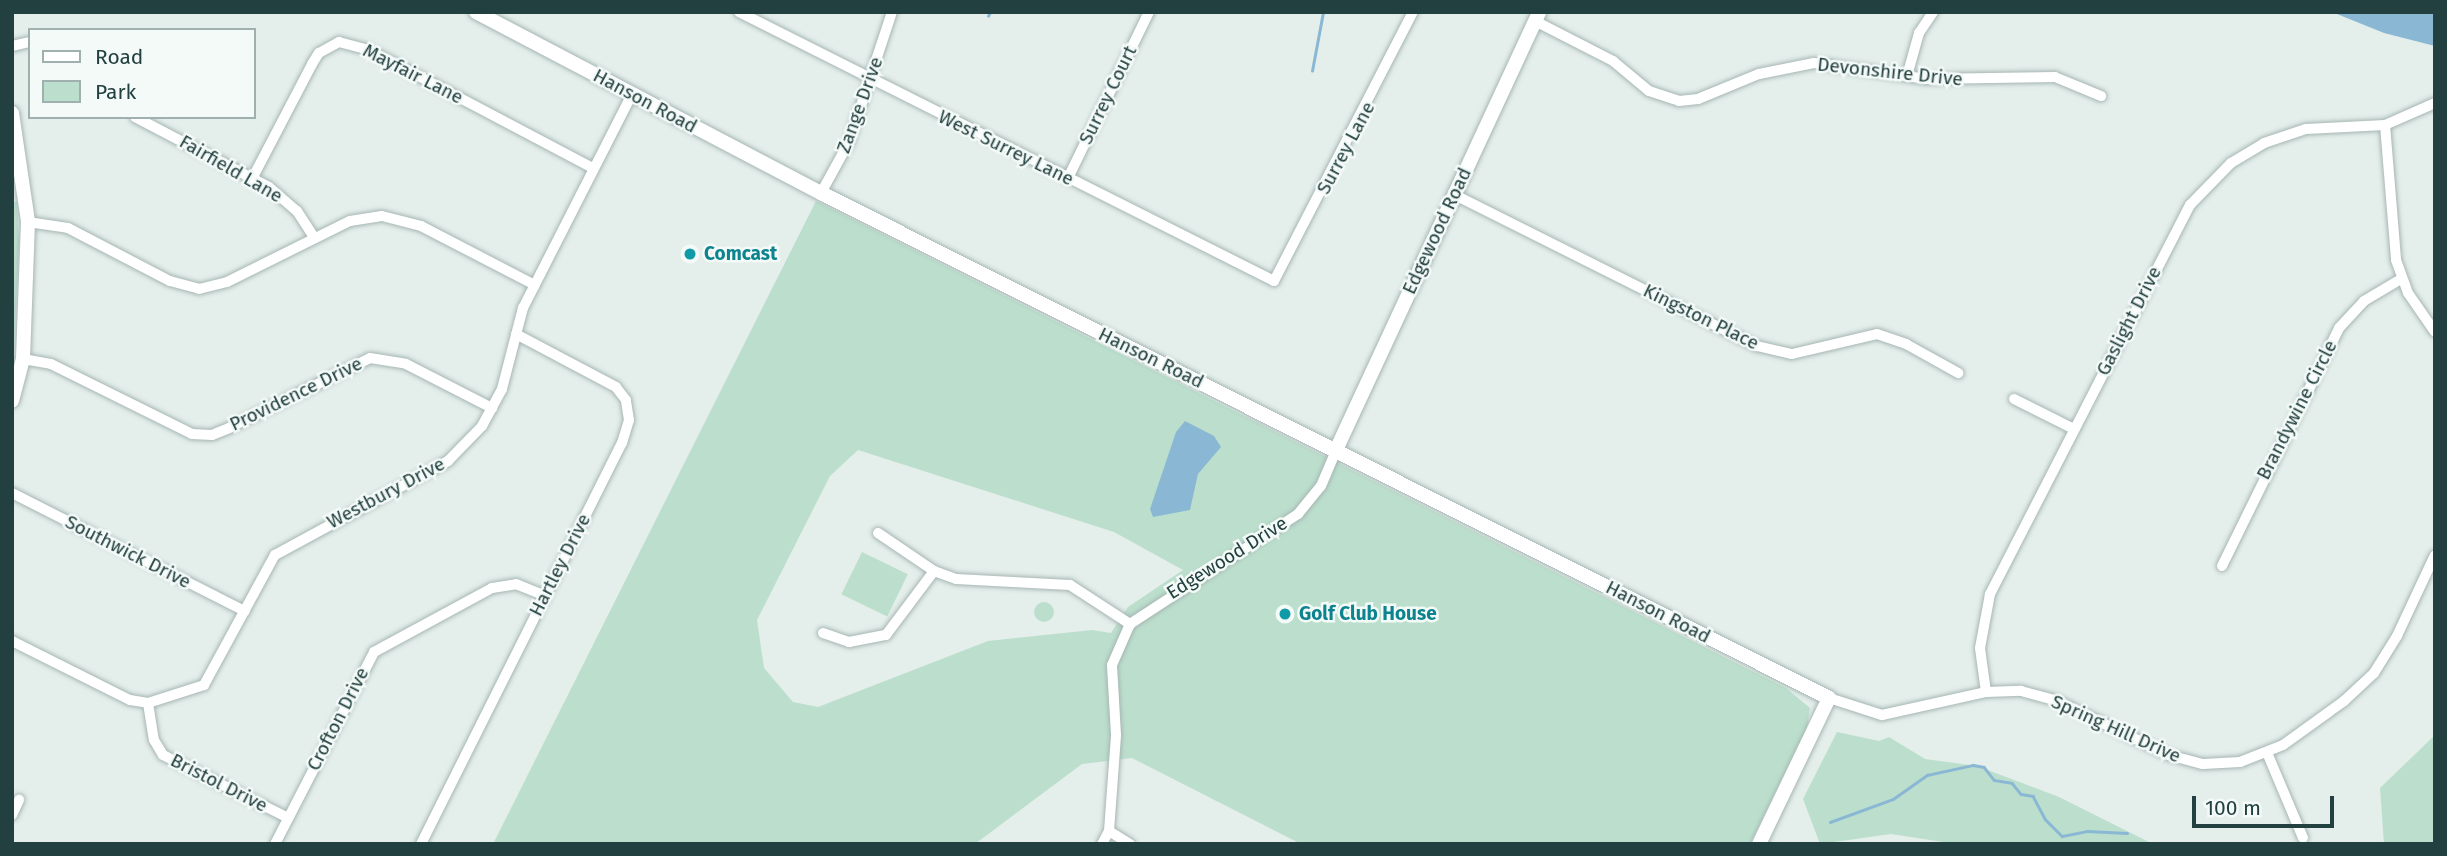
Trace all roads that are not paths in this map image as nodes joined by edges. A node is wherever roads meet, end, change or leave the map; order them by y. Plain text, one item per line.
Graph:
1 (476, 12) edge
2 (739, 12) edge
3 (891, 12) edge
4 (1149, 12) edge
5 (1413, 12) edge
6 (1933, 12) edge
7 (1537, 17) edge
8 (1907, 76) junction
9 (872, 81) junction
10 (632, 94) junction
11 (2101, 96) dead end
12 (2435, 103) edge
13 (12, 113) edge
14 (139, 119) edge
15 (2385, 125) junction
16 (14, 130) edge
17 (593, 168) junction
18 (253, 177) junction
19 (1068, 178) junction
20 (821, 193) junction
21 (1453, 194) junction
22 (28, 222) junction
23 (314, 237) junction
24 (2401, 279) junction
25 (1274, 281) joint
26 (535, 285) junction
27 (2435, 332) edge
28 (516, 334) junction
29 (23, 359) junction
30 (1958, 373) dead end
31 (2014, 400) dead end
32 (12, 401) edge
33 (492, 408) junction
34 (2074, 429) junction
35 (1336, 450) junction
36 (12, 493) edge
37 (878, 533) dead end
38 (2435, 555) edge
39 (2222, 566) dead end
40 (934, 571) junction
41 (545, 596) junction
42 (245, 611) junction
43 (1130, 624) junction
44 (823, 634) dead end
45 (12, 641) edge
46 (1986, 692) junction
47 (1829, 698) junction
48 (148, 703) junction
49 (2268, 755) junction
50 (19, 800) dead end
51 (12, 815) edge
52 (288, 818) junction
53 (1108, 831) junction
54 (2303, 838) dead end
55 (275, 844) edge
56 (421, 844) edge
57 (1102, 844) edge
58 (1130, 844) edge
59 (1759, 844) edge

1 - 10 street, Hanson Road
2 - 9 street, West Surrey Lane
3 - 9 street, Zange Drive
4 - 19 street, Surrey Court
5 - 25 street, Surrey Lane
6 - 8 street
7 - 8 street, Devonshire Drive
7 - 21 street, Edgewood Road
8 - 11 street, Devonshire Drive
9 - 19 street, West Surrey Lane
9 - 20 street, Zange Drive
10 - 17 street, Westbury Drive
10 - 20 street, Hanson Road
12 - 15 street, Gaslight Drive
13 - 16 street
14 - 18 street, Fairfield Lane
15 - 24 street
15 - 34 street, Gaslight Drive
16 - 22 street
17 - 18 street, Mayfair Lane
17 - 26 street, Westbury Drive
18 - 23 street, Fairfield Lane
19 - 25 street, West Surrey Lane
20 - 35 street, Hanson Road
21 - 30 street, Kingston Place
21 - 35 street, Edgewood Road
22 - 23 street
22 - 29 street
23 - 26 street
24 - 27 street
24 - 39 street, Brandywine Circle
26 - 28 street, Westbury Drive
28 - 33 street, Westbury Drive
28 - 41 street, Hartley Drive
29 - 32 street
29 - 33 street, Providence Drive
31 - 34 street
33 - 42 street, Westbury Drive
34 - 46 street, Gaslight Drive
35 - 43 street, Edgewood Drive
35 - 47 street, Hanson Road
36 - 42 street, Southwick Drive
37 - 40 street
38 - 49 street, Spring Hill Drive
40 - 43 street
40 - 44 street
41 - 52 street, Crofton Drive
41 - 56 street, Hartley Drive
42 - 48 street, Westbury Drive
43 - 53 street
45 - 48 street
46 - 47 street, Spring Hill Drive
46 - 49 street, Spring Hill Drive
47 - 59 street
48 - 52 street, Bristol Drive
49 - 54 street
50 - 51 street
52 - 55 street, Crofton Drive
53 - 57 street
53 - 58 street

